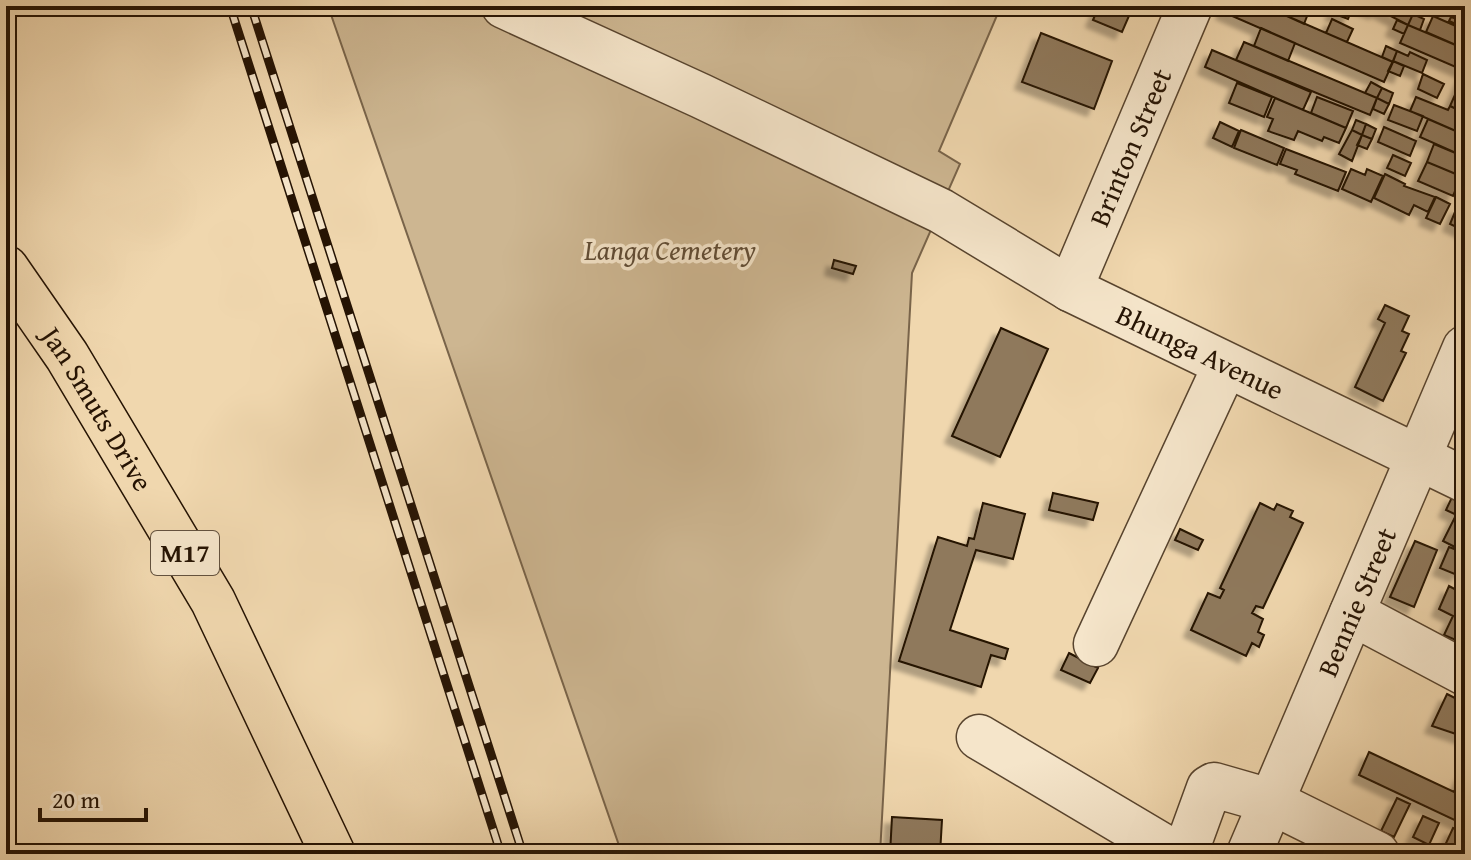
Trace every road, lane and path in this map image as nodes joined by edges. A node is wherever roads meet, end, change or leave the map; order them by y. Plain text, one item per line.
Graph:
1 (504, 6) edge
2 (1190, 6) edge
3 (6, 268) edge
4 (1070, 289) junction
5 (1465, 348) edge
6 (1225, 366) junction
7 (1417, 458) junction
8 (1465, 480) edge
9 (1352, 613) junction
10 (1096, 644) dead end
11 (1465, 673) edge
12 (979, 737) dead end
13 (1270, 801) junction
14 (333, 854) edge
15 (1176, 854) edge
16 (1185, 854) edge
17 (1249, 854) edge
18 (1377, 854) edge

1 - 4 street, Bhunga Avenue
2 - 4 street, Brinton Street
3 - 14 main road, Jan Smuts Drive / M17
4 - 6 street, Bhunga Avenue
5 - 7 street, Bennie Street
6 - 7 street, Bhunga Avenue
6 - 10 street
7 - 8 street, Bhunga Avenue
7 - 9 street, Bennie Street
9 - 11 street
9 - 13 street, Bennie Street
12 - 15 street
13 - 16 street
13 - 17 street, Bennie Street
13 - 18 street

